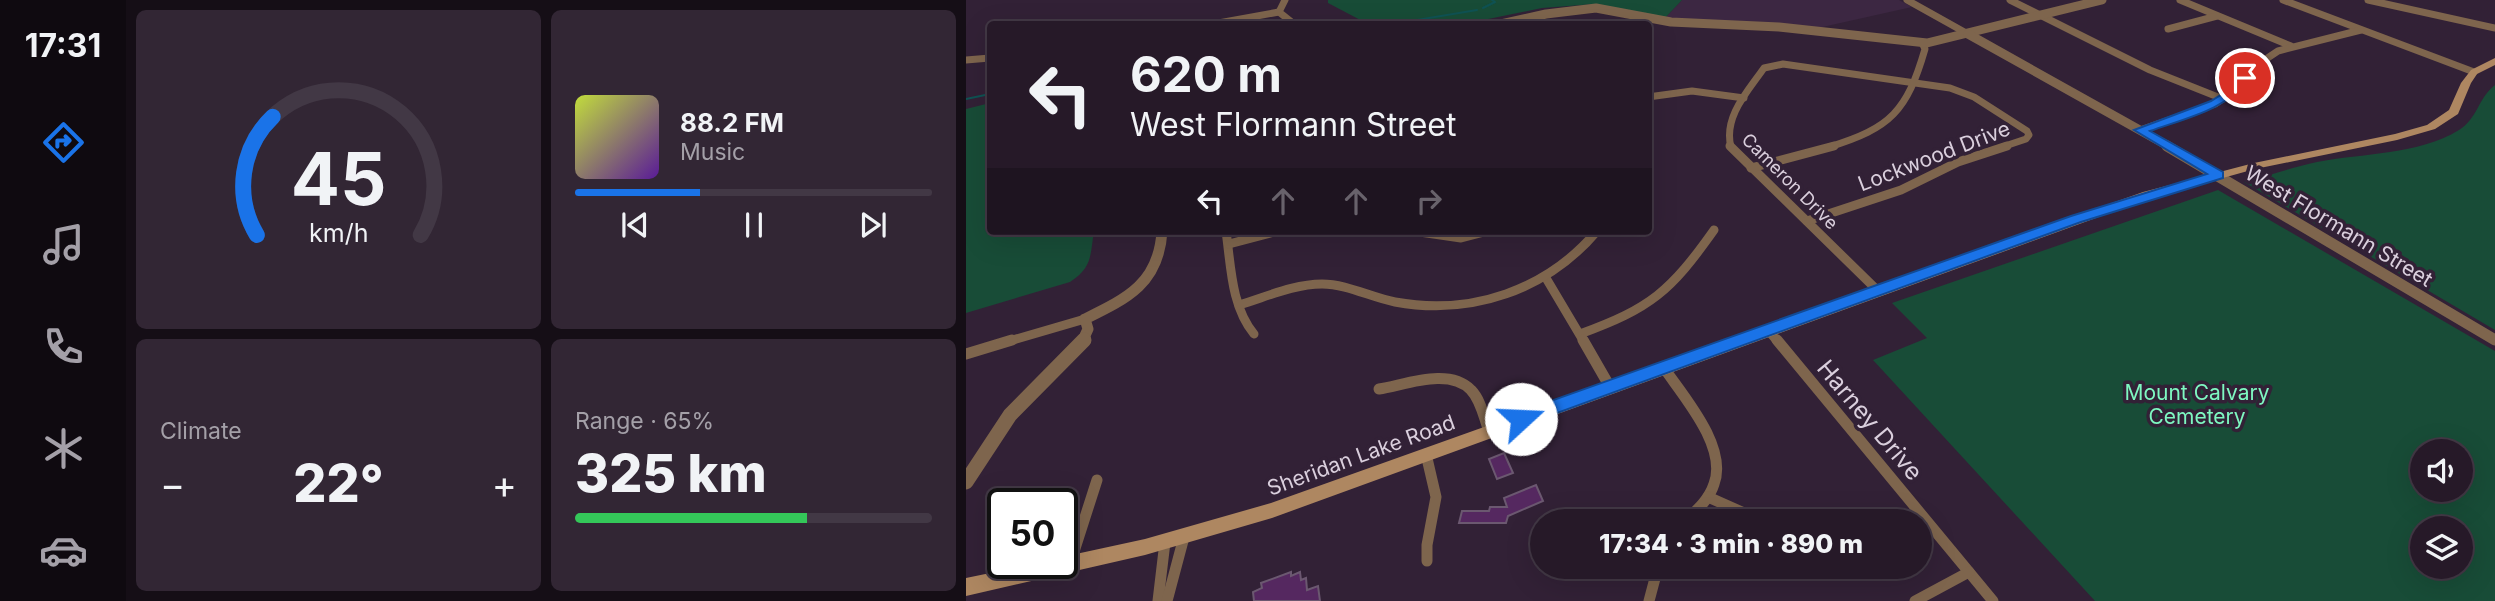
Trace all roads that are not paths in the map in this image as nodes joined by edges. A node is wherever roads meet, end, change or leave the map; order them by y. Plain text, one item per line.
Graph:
1 (1284, 0) edge
2 (1907, 0) edge
3 (2010, 0) edge
4 (2102, 0) edge
5 (2180, 0) edge
6 (2283, 0) edge
7 (2368, 0) edge
8 (1279, 12) junction
9 (2217, 15) junction
10 (2041, 16) junction
11 (1230, 21) edge
12 (1290, 21) edge
13 (1514, 21) edge
14 (2495, 28) edge
15 (2168, 29) dead end
16 (2361, 30) junction
17 (1968, 34) junction
18 (1922, 43) junction
19 (2291, 46) junction
20 (987, 58) edge
21 (966, 60) edge
22 (2495, 61) edge
23 (2474, 72) junction
24 (1915, 82) junction
25 (1652, 96) edge
26 (1744, 98) junction
27 (2222, 99) junction
28 (2140, 130) junction
29 (1751, 168) junction
30 (2218, 175) junction
31 (1807, 221) junction
32 (1714, 230) dead end
33 (1164, 235) edge
34 (1227, 235) edge
35 (1263, 235) edge
36 (1436, 235) edge
37 (1479, 235) edge
38 (1594, 235) edge
39 (1228, 244) junction
40 (1546, 278) junction
41 (1877, 290) junction
42 (1239, 305) junction
43 (1085, 319) junction
44 (1768, 330) junction
45 (1254, 334) dead end
46 (1580, 334) junction
47 (2495, 340) edge
48 (966, 355) edge
49 (1664, 368) junction
50 (1610, 387) junction
51 (1379, 389) dead end
52 (1489, 431) junction
53 (1426, 454) junction
54 (1097, 480) dead end
55 (966, 482) edge
56 (1708, 497) junction
57 (1697, 509) edge
58 (1735, 509) edge
59 (1184, 537) junction
60 (1078, 540) edge
61 (1165, 542) junction
62 (1427, 561) dead end
63 (1078, 563) edge
64 (1969, 572) junction
65 (1004, 579) edge
66 (1655, 579) edge
67 (966, 587) edge
68 (1158, 601) edge
69 (1167, 601) edge
70 (1649, 601) edge
71 (1915, 601) edge
72 (1993, 601) edge

1 - 8 street
2 - 17 street, West Flormann Street
3 - 10 street
4 - 10 street
5 - 9 street
6 - 16 street
7 - 14 street
8 - 11 street
8 - 12 street
9 - 15 street
9 - 19 street
10 - 17 street
10 - 27 street
13 - 18 street
16 - 19 street
16 - 23 street
17 - 18 street
17 - 28 street, West Flormann Street
18 - 24 street
19 - 27 street
20 - 21 street
22 - 23 main road
23 - 30 main road, Sheridan Lake Road
24 - 26 street, Cameron Drive
24 - 29 street
24 - 31 street, Lockwood Drive
25 - 26 street
26 - 29 street, Cameron Drive
27 - 28 street
28 - 30 street, West Flormann Street
29 - 31 street, Cameron Drive
30 - 41 main road, Sheridan Lake Road
30 - 47 street, West Flormann Street
31 - 41 street, Cameron Drive
32 - 46 street
33 - 43 street
34 - 39 street
35 - 39 street
36 - 37 street
38 - 40 street
39 - 42 street
40 - 42 street
40 - 46 street
41 - 44 main road, Sheridan Lake Road
42 - 45 street
43 - 48 street
43 - 55 street
44 - 49 main road, Sheridan Lake Road
44 - 64 street, Harney Drive
46 - 50 street
49 - 50 main road, Sheridan Lake Road
49 - 56 street
50 - 52 main road, Sheridan Lake Road
51 - 52 street
52 - 53 main road, Sheridan Lake Road
53 - 59 main road, Sheridan Lake Road
53 - 62 street
54 - 60 street
56 - 57 street
56 - 58 street
59 - 61 main road, Sheridan Lake Road
59 - 69 street
61 - 63 main road, Sheridan Lake Road
61 - 68 street
64 - 71 street
64 - 72 street, Harney Drive
65 - 67 main road, Sheridan Lake Road
66 - 70 street

